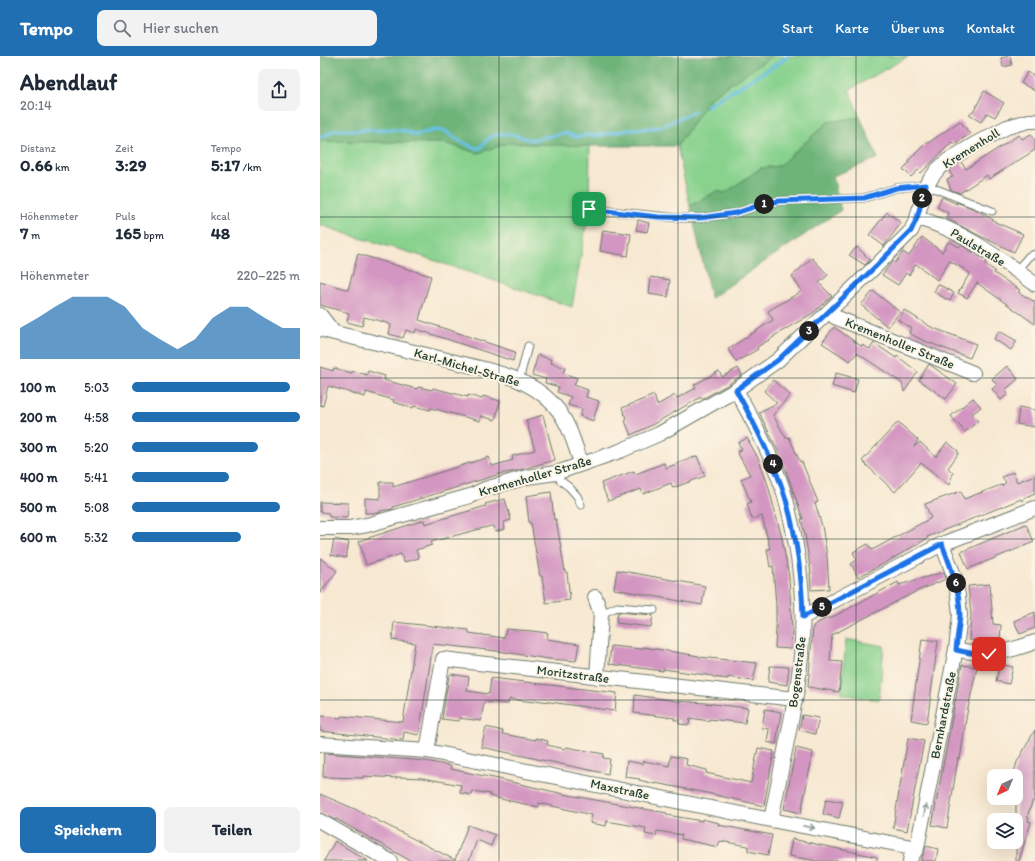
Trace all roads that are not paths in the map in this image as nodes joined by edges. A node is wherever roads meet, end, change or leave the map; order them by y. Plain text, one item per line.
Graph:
1 (1035, 121) edge
2 (926, 185) junction
3 (589, 209) dead end
4 (992, 211) dead end
5 (917, 218) junction
6 (1035, 254) edge
7 (1016, 271) junction
8 (1035, 284) edge
9 (829, 311) junction
10 (320, 315) edge
11 (320, 329) edge
12 (334, 333) junction
13 (528, 346) dead end
14 (973, 373) dead end
15 (520, 381) junction
16 (736, 390) junction
17 (581, 463) junction
18 (556, 473) junction
19 (581, 505) dead end
20 (1035, 508) edge
21 (320, 528) edge
22 (942, 544) junction
23 (595, 597) dead end
24 (654, 610) dead end
25 (601, 614) junction
26 (803, 617) junction
27 (1035, 642) edge
28 (956, 650) junction
29 (597, 677) junction
30 (795, 699) junction
31 (320, 744) edge
32 (427, 751) junction
33 (771, 820) junction
34 (320, 821) edge
35 (918, 848) junction
36 (390, 861) edge
37 (910, 861) edge

1 - 2 street, Kremenholl
2 - 3 lane
2 - 4 lane
2 - 5 street, Kremenholl
5 - 7 street, Paulstraße
5 - 9 street, Kremenholler Straße
6 - 7 lane
7 - 8 street, Paulstraße
9 - 14 street, Kremenholler Straße
9 - 16 street, Kremenholler Straße
10 - 12 street
11 - 12 street, Karl-Michel-Straße
12 - 15 street, Karl-Michel-Straße
13 - 15 lane
15 - 17 street, Karl-Michel-Straße
16 - 17 street, Kremenholler Straße
16 - 26 street, Bogenstraße
17 - 18 street, Kremenholler Straße
18 - 19 lane
18 - 21 street, Kremenholler Straße
20 - 22 street
22 - 26 street
22 - 28 street, Bernhardstraße
23 - 25 street
24 - 25 lane
25 - 29 street
26 - 30 street, Bogenstraße
27 - 28 street
35 -> 28 street, Bernhardstraße
29 - 30 street, Moritzstraße
29 - 32 street, Moritzstraße
30 - 33 street, Bogenstraße
31 - 32 street, Maxstraße
32 - 33 street, Maxstraße
33 -> 35 street, Maxstraße
34 - 36 street
35 - 37 street, Bernhardstraße

